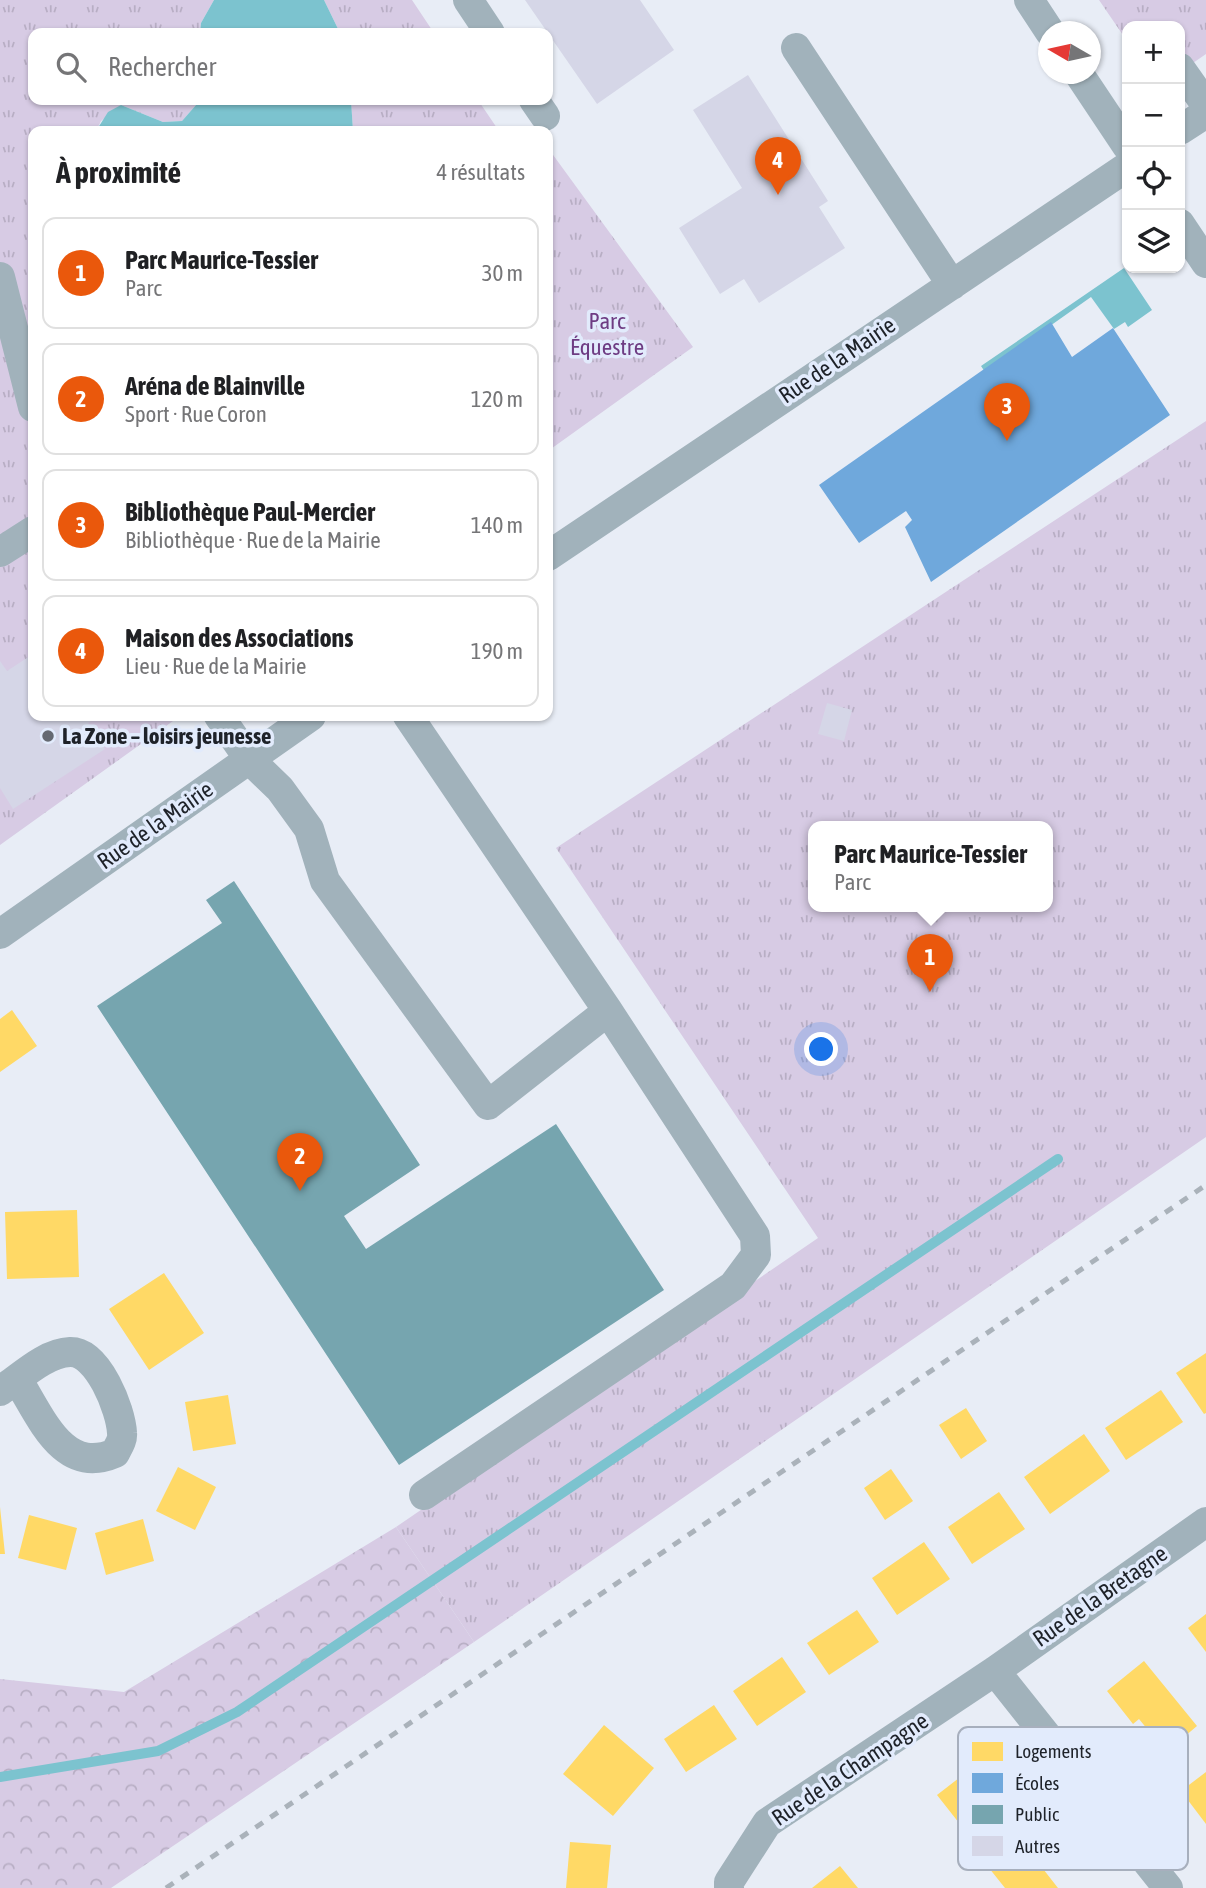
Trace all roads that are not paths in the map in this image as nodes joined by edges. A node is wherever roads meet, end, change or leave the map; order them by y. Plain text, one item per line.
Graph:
1 (468, 0) edge
2 (1028, 0) edge
3 (1042, 21) edge
4 (487, 28) edge
5 (796, 48) dead end
6 (1185, 75) edge
7 (1086, 84) edge
8 (1206, 105) edge
9 (1206, 113) edge
10 (1185, 127) edge
11 (1122, 138) edge
12 (1122, 170) edge
13 (1185, 232) edge
14 (1206, 263) edge
15 (0, 277) edge
16 (952, 285) junction
17 (28, 387) edge
18 (28, 534) edge
19 (553, 548) edge
20 (0, 552) edge
21 (222, 721) edge
22 (304, 721) edge
23 (411, 721) edge
24 (249, 759) junction
25 (0, 934) edge
26 (608, 1011) junction
27 (424, 1495) dead end
28 (1206, 1522) edge
29 (995, 1671) junction
30 (1040, 1727) edge
31 (1154, 1870) edge
32 (729, 1888) edge
33 (1168, 1888) edge

1 - 4 street
2 - 3 street
5 - 16 street
6 - 8 street
7 - 11 street
9 - 10 street
12 - 16 street, Rue de la Mairie
13 - 14 street
15 - 17 street
16 - 19 street, Rue de la Mairie
18 - 20 street
21 - 24 street
22 - 24 street, Rue de la Mairie
23 - 26 street
24 - 25 street, Rue de la Mairie
24 - 26 street
26 - 27 street
28 - 29 street, Rue de la Bretagne
29 - 30 street
29 - 32 street, Rue de la Champagne
31 - 33 street

